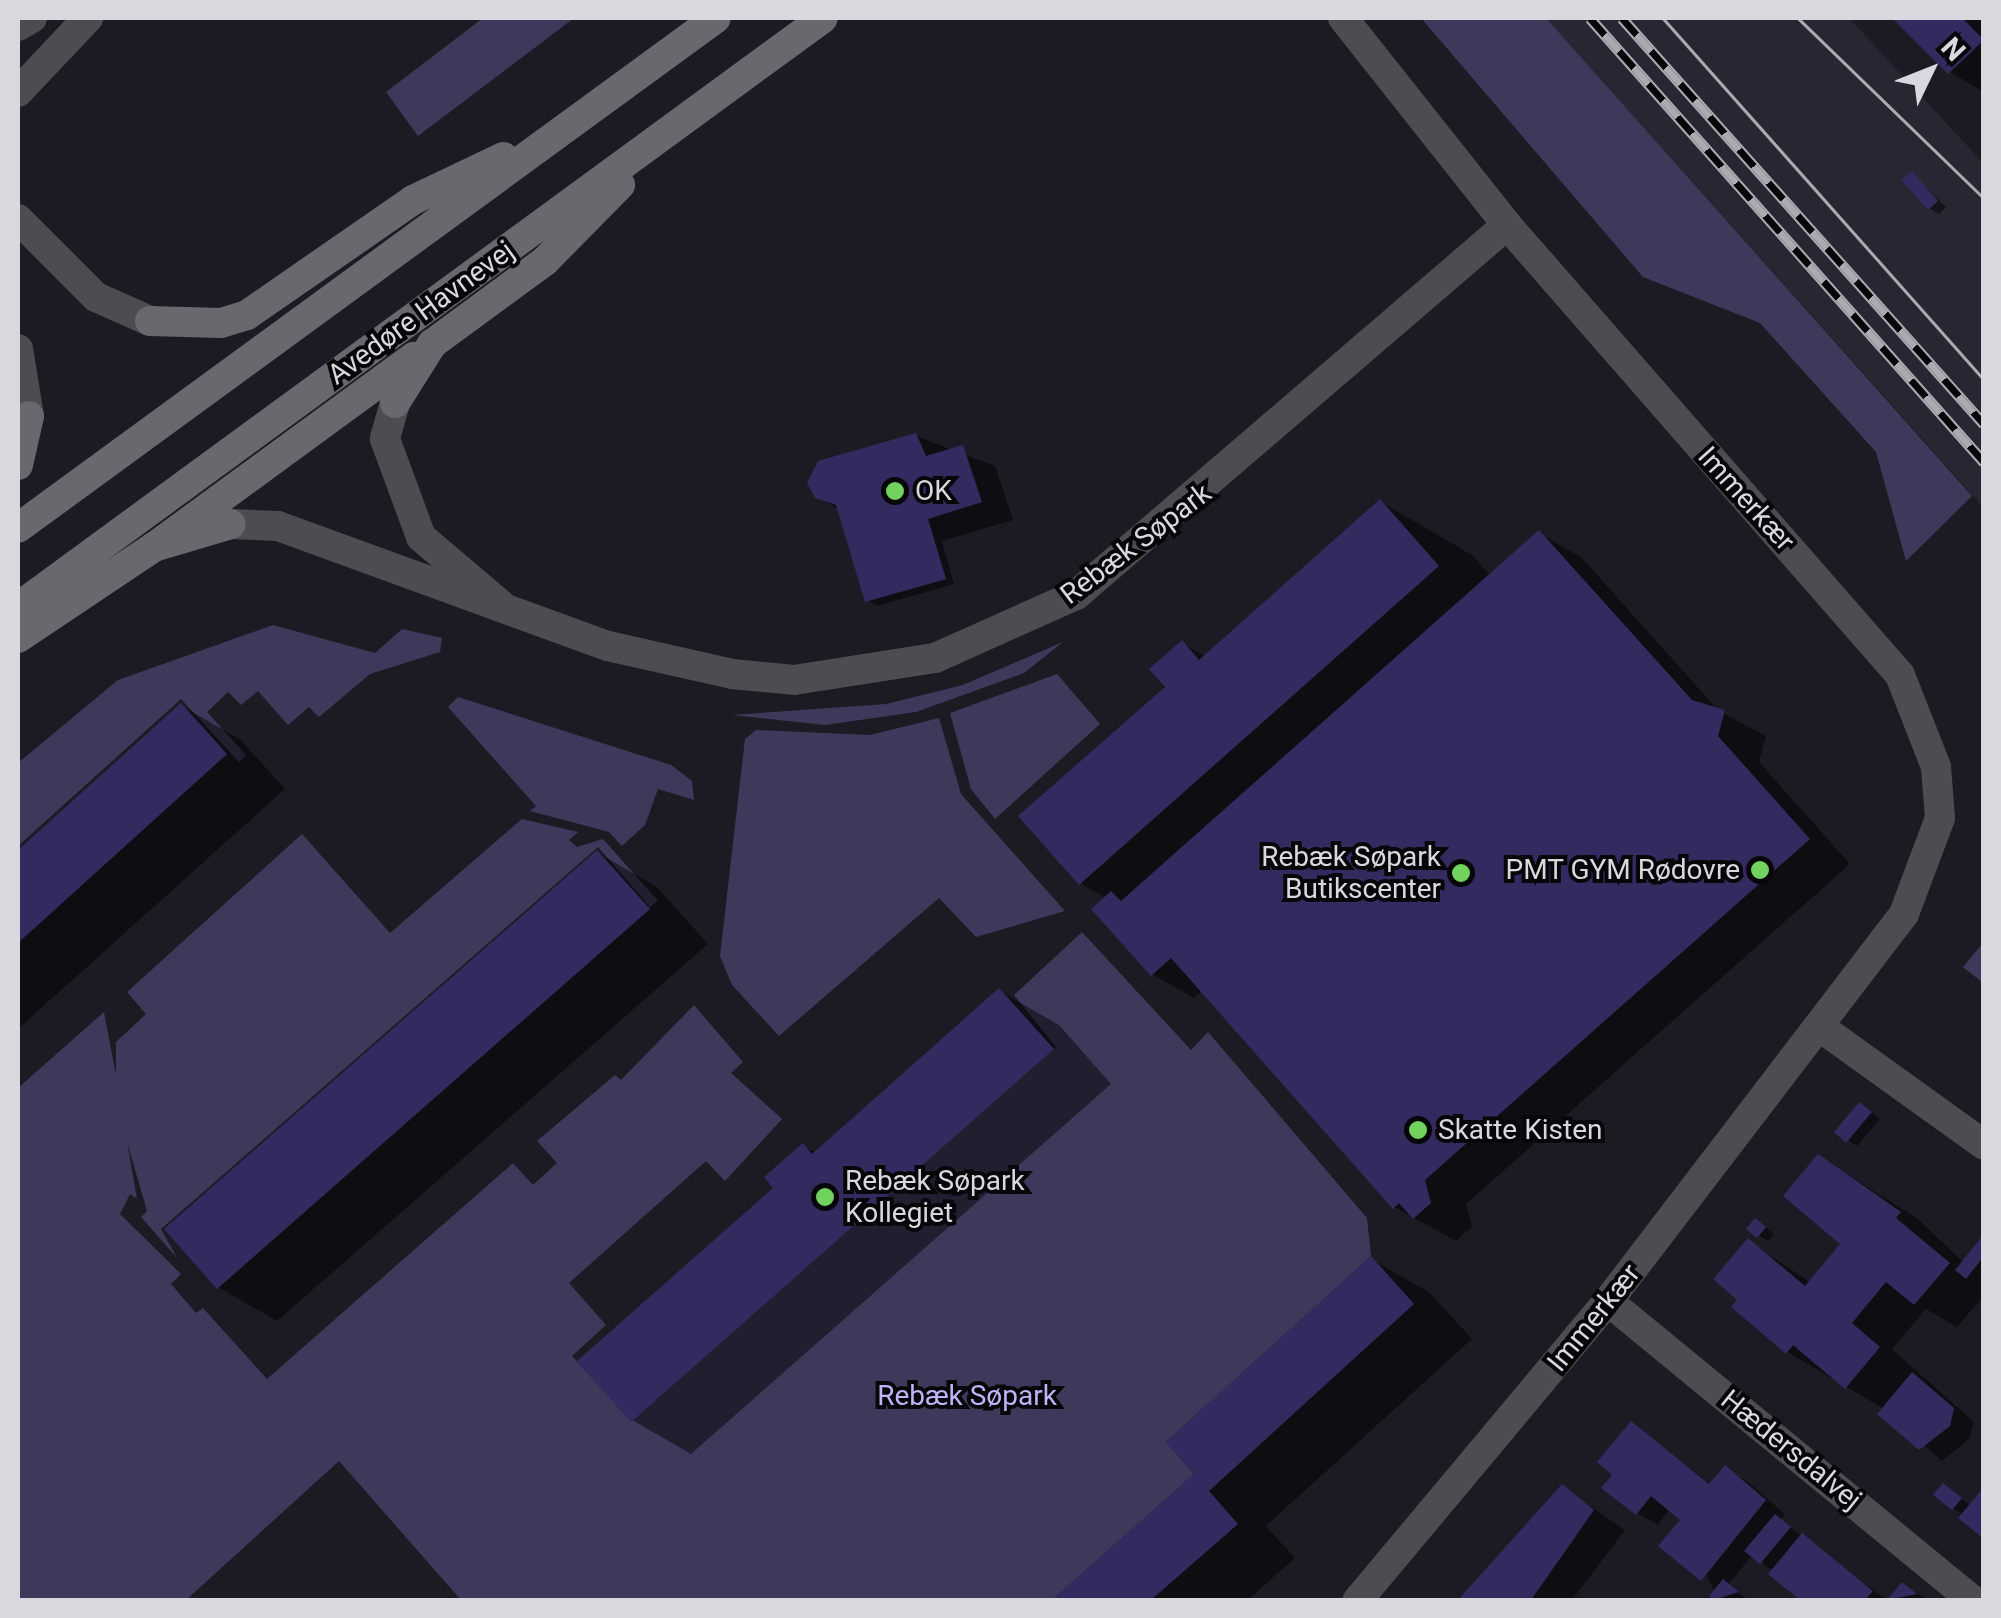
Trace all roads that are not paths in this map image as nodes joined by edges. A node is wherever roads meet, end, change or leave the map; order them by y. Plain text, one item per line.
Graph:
1 (32, 18) edge
2 (88, 18) edge
3 (716, 18) edge
4 (823, 18) edge
5 (1343, 18) edge
6 (18, 26) edge
7 (18, 92) edge
8 (578, 120) junction
9 (682, 122) junction
10 (18, 219) edge
11 (1507, 224) junction
12 (432, 344) junction
13 (18, 349) edge
14 (18, 465) edge
15 (18, 528) edge
16 (154, 547) junction
17 (18, 607) edge
18 (510, 613) junction
19 (18, 638) edge
20 (1820, 1027) junction
21 (1984, 1146) edge
22 (1608, 1301) junction
23 (1358, 1600) edge
24 (1972, 1600) edge

1 - 6 street
2 - 7 street
3 - 8 street
4 - 9 street, Avedøre Havnevej
5 - 11 street, Immerkær
8 - 10 street
8 - 15 street
9 - 12 street
9 - 17 street, Avedøre Havnevej
11 - 18 street, Rebæk Søpark
11 - 20 street, Immerkær
12 - 16 street
12 - 18 street, Rebæk Søpark
13 - 14 street
16 - 18 street, Rebæk Søpark
16 - 19 street
20 - 21 street
20 - 22 street, Immerkær
22 - 23 street, Immerkær
22 - 24 street, Hædersdalvej

